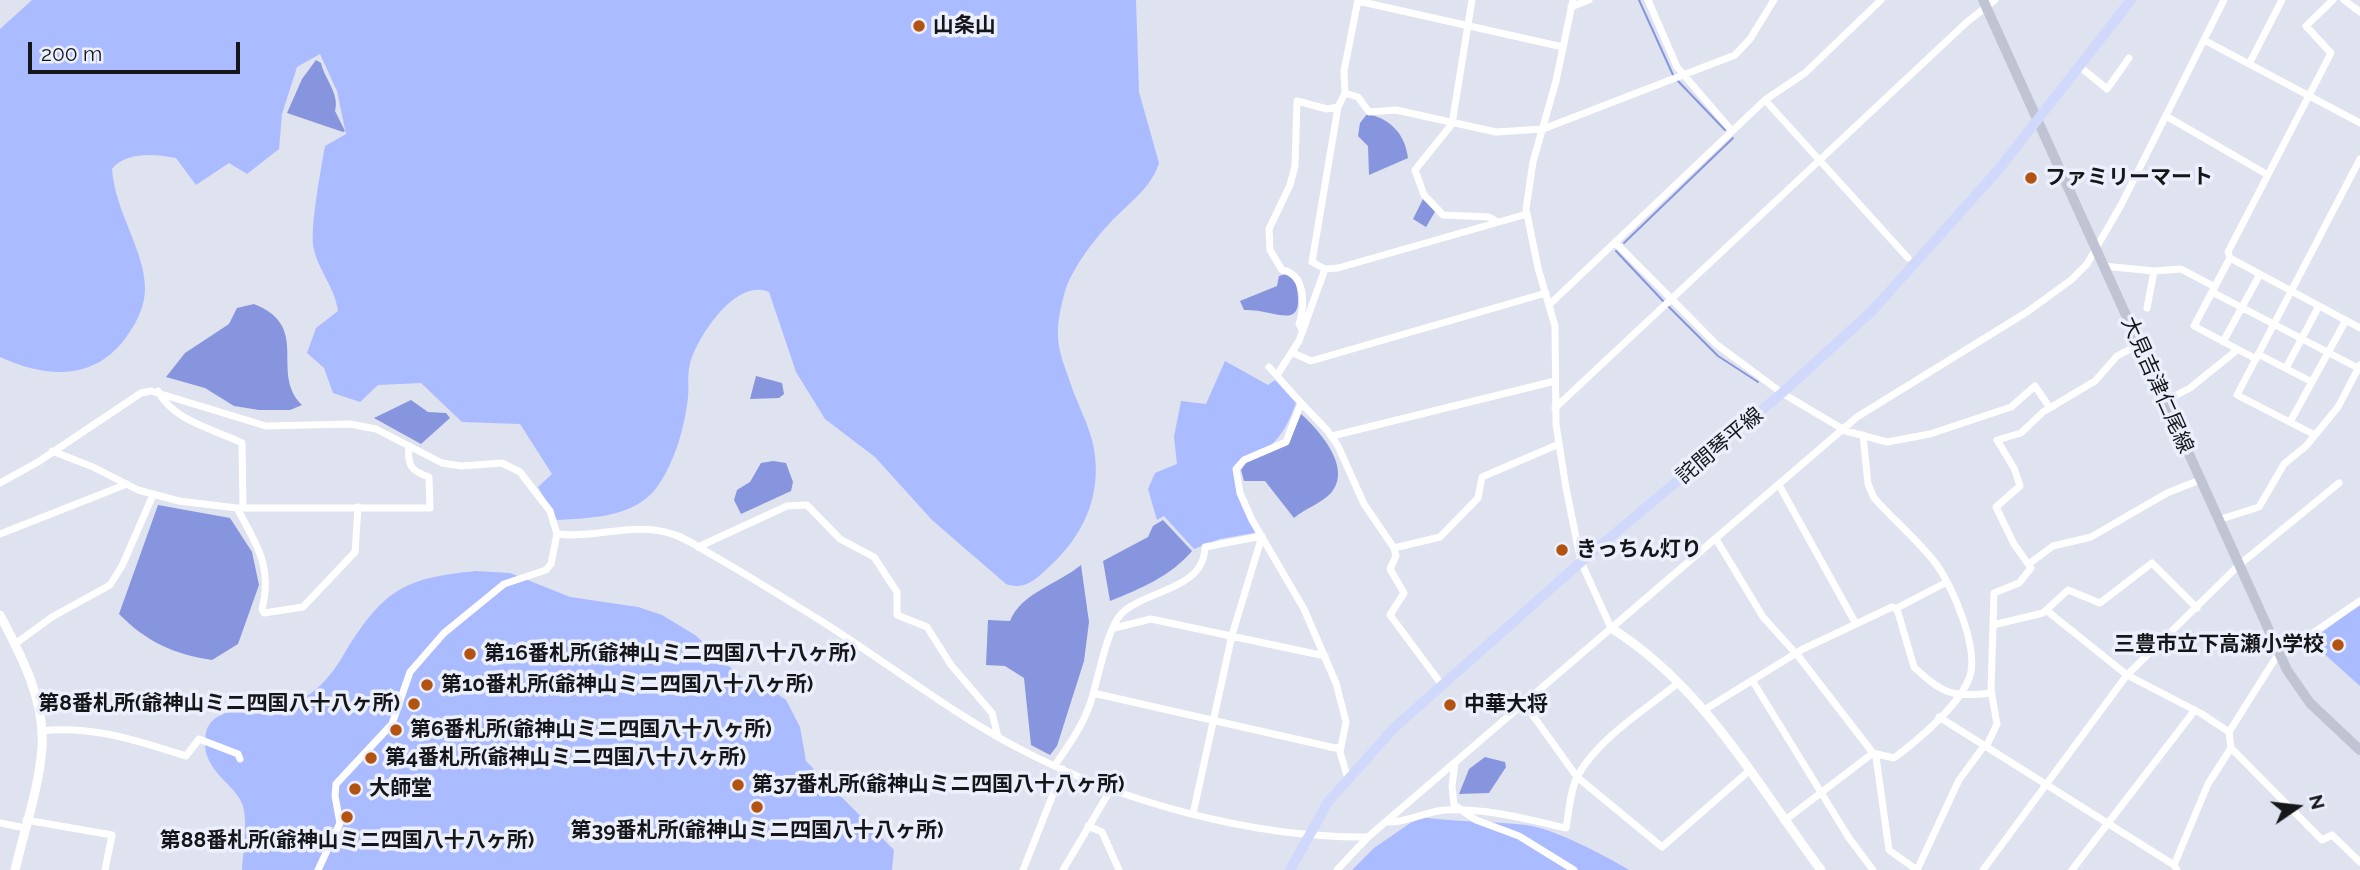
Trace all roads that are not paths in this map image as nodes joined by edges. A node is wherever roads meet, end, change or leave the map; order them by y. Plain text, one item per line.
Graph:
1 (1472, 0) edge
2 (1588, 0) edge
3 (1647, 0) edge
4 (1774, 0) edge
5 (1881, 0) edge
6 (2130, 0) edge
7 (2224, 0) edge
8 (2282, 0) edge
9 (2333, 0) edge
10 (2345, 0) edge
11 (1358, 1) edge
12 (1988, 2) edge
13 (1572, 3) edge
14 (2360, 12) edge
15 (1468, 26) junction
16 (2204, 40) junction
17 (1563, 47) junction
18 (2129, 58) dead end
19 (2249, 64) junction
20 (2079, 66) junction
21 (1680, 74) junction
22 (1345, 93) junction
23 (2309, 96) junction
24 (1765, 100) junction
25 (1338, 107) junction
26 (2166, 116) junction
27 (2037, 120) junction
28 (2360, 123) edge
29 (1452, 124) junction
30 (1543, 129) junction
31 (1732, 131) junction
32 (2360, 159) edge
33 (1819, 161) junction
34 (2268, 175) junction
35 (1527, 214) junction
36 (1496, 221) junction
37 (1615, 242) junction
38 (2094, 247) junction
39 (1908, 258) dead end
40 (2230, 258) junction
41 (2103, 267) junction
42 (1325, 269) junction
43 (2154, 271) junction
44 (2260, 274) junction
45 (2214, 289) junction
46 (2291, 291) junction
47 (1546, 293) junction
48 (1671, 300) junction
49 (1550, 304) junction
50 (2319, 306) junction
51 (2242, 307) junction
52 (2147, 308) dead end
53 (2346, 320) junction
54 (2274, 324) junction
55 (2360, 328) edge
56 (1303, 331) junction
57 (2301, 338) junction
58 (2223, 342) junction
59 (2138, 345) junction
60 (2237, 349) junction
61 (2328, 352) junction
62 (1293, 353) junction
63 (2257, 357) junction
64 (1269, 366) dead end
65 (2359, 366) edge
66 (2286, 368) junction
67 (1277, 374) junction
68 (1555, 381) junction
69 (2312, 382) junction
70 (158, 391) junction
71 (1782, 393) junction
72 (2163, 402) junction
73 (1301, 403) junction
74 (1555, 408) junction
75 (2050, 408) junction
76 (2290, 422) junction
77 (1842, 430) junction
78 (1863, 435) junction
79 (2315, 435) junction
80 (1332, 436) junction
81 (1559, 444) junction
82 (409, 446) junction
83 (52, 451) junction
84 (2200, 480) junction
85 (0, 483) edge
86 (2339, 483) dead end
87 (127, 484) junction
88 (1779, 485) junction
89 (153, 495) junction
90 (358, 507) junction
91 (240, 508) junction
92 (2218, 520) junction
93 (0, 534) edge
94 (557, 534) junction
95 (1262, 536) junction
96 (1716, 539) junction
97 (698, 547) junction
98 (1394, 548) junction
99 (1581, 562) junction
100 (2029, 563) junction
101 (2239, 565) junction
102 (1947, 582) junction
103 (2360, 601) edge
104 (2197, 608) junction
105 (1895, 609) junction
106 (2046, 610) junction
107 (0, 615) edge
108 (1856, 624) junction
109 (1993, 625) junction
110 (1114, 628) junction
111 (1611, 628) junction
112 (1232, 635) junction
113 (15, 644) junction
114 (1796, 654) junction
115 (1325, 656) junction
116 (2281, 656) junction
117 (2127, 675) junction
118 (1752, 680) junction
119 (1678, 683) junction
120 (1442, 685) junction
121 (1093, 693) junction
122 (1992, 693) junction
123 (1958, 696) junction
124 (1524, 703) junction
125 (1704, 710) junction
126 (2195, 710) junction
127 (1938, 717) junction
128 (1213, 721) junction
129 (41, 731) junction
130 (2229, 732) junction
131 (998, 737) junction
132 (1342, 747) junction
133 (1985, 747) junction
134 (2231, 748) junction
135 (2360, 750) edge
136 (1873, 753) junction
137 (240, 759) dead end
138 (1455, 763) junction
139 (1055, 765) junction
140 (1063, 769) junction
141 (1750, 770) junction
142 (1577, 777) junction
143 (1348, 779) junction
144 (2045, 783) junction
145 (1111, 789) junction
146 (1821, 793) junction
147 (1462, 810) junction
148 (1193, 814) junction
149 (1784, 821) junction
150 (1386, 822) junction
151 (0, 823) edge
152 (25, 824) junction
153 (2107, 824) junction
154 (1088, 826) junction
155 (1307, 836) junction
156 (1368, 837) junction
157 (2360, 862) edge
158 (2175, 868) edge
159 (15, 870) edge
160 (105, 870) edge
161 (318, 870) edge
162 (1023, 870) edge
163 (1063, 870) edge
164 (1118, 870) edge
165 (1290, 870) edge
166 (1337, 870) edge
167 (1574, 870) edge
168 (1822, 870) edge
169 (1873, 870) edge
170 (1983, 870) edge
171 (2072, 870) edge

1 - 15 street
2 - 13 street
3 - 21 street
4 - 21 street
5 - 24 street
6 - 20 main road, 詫間琴平線
7 - 16 street
8 - 19 street
9 - 23 street
10 - 14 street
11 - 15 street
11 - 22 street
12 - 27 main road, 大見吉津仁尾線
12 - 33 street
13 - 17 street
15 - 17 street
15 - 29 street
16 - 19 street
16 - 26 street
17 - 30 street
18 - 20 street
19 - 23 street
20 - 27 main road, 詫間琴平線
21 - 30 street
21 - 31 street
22 - 25 street
22 - 29 street
23 - 28 street
23 - 34 street
24 - 31 street
24 - 33 street
25 - 42 street
25 - 56 street
26 - 34 street
26 - 38 street
27 - 38 main road, 大見吉津仁尾線
27 - 71 main road, 詫間琴平線
29 - 30 street
29 - 36 street
30 - 35 street
31 - 37 street
32 - 46 street
33 - 39 street
33 - 48 street
34 - 40 street
35 - 36 street
35 - 47 street
36 - 42 street
37 - 48 street
37 - 49 street
38 - 41 main road, 大見吉津仁尾線
38 - 77 street
40 - 44 street
40 - 45 street
41 - 43 street
41 - 59 main road, 大見吉津仁尾線
42 - 56 street
43 - 45 street
43 - 52 street
44 - 46 street
44 - 51 street
45 - 51 street
45 - 58 street
46 - 50 street
46 - 54 street
47 - 49 street
47 - 62 street
48 - 71 street
48 - 74 street
49 - 68 street
50 - 53 street
50 - 57 street
51 - 54 street
51 - 58 street
53 - 55 street
53 - 61 street
54 - 57 street
54 - 63 street
56 - 62 street
57 - 61 street
57 - 66 street
58 - 60 street
59 - 72 main road, 大見吉津仁尾線
59 - 75 street
60 - 63 street
60 - 72 street
61 - 65 street
61 - 69 street
62 - 67 street
63 - 66 street
63 - 76 street
64 - 67 street
65 - 79 street
66 - 69 street
67 - 73 street
68 - 74 street
68 - 80 street
69 - 76 street
70 - 82 street
70 - 83 street
70 - 91 street
71 - 77 street
71 - 99 main road, 詫間琴平線
72 - 84 main road, 大見吉津仁尾線
73 - 80 street
73 - 95 street
74 - 81 street
75 - 78 street
75 - 100 street
76 - 79 street
77 - 78 street
77 - 88 street
78 - 102 street
79 - 92 street
80 - 98 street
81 - 98 street
81 - 99 street
82 - 90 street
82 - 94 street
83 - 85 street
83 - 87 street
84 - 92 main road, 大見吉津仁尾線
84 - 100 street
86 - 101 street
87 - 89 street
87 - 93 street
88 - 96 street
88 - 108 street
89 - 91 street
89 - 113 street
90 - 91 street
90 - 91 street
92 - 101 main road, 大見吉津仁尾線
94 - 97 street
94 - 161 street
95 - 110 street
95 - 112 street
95 - 115 street
96 - 111 street
96 - 114 street
97 - 131 street
97 - 131 street
98 - 120 street
99 - 111 street
99 - 120 main road, 詫間琴平線
100 - 109 street
101 - 104 street
101 - 116 main road, 大見吉津仁尾線
102 - 105 street
102 - 123 street
103 - 116 street
104 - 106 street
104 - 117 street
105 - 108 street
105 - 123 street
106 - 109 street
106 - 117 street
107 - 113 street
108 - 114 street
109 - 122 street
110 - 112 street
110 - 121 street
111 - 119 street
111 - 124 street
112 - 115 street
112 - 128 street
113 - 129 street
114 - 118 street
114 - 136 street
115 - 132 street
116 - 130 street
116 - 135 main road, 大見吉津仁尾線
117 - 126 street
117 - 144 street
118 - 125 street
118 - 146 street
119 - 125 street
119 - 142 street
120 - 143 main road, 詫間琴平線
121 - 128 street
121 - 139 street
122 - 123 street
122 - 133 street
123 - 127 street
124 - 138 street
124 - 142 street
125 - 141 street
126 - 130 street
126 - 153 street
127 - 133 street
127 - 136 street
128 - 132 street
128 - 148 street
129 - 137 street
129 - 152 street
130 - 134 street
131 - 139 street
132 - 143 street
133 - 136 street
133 - 144 street
134 - 157 street
134 - 158 street
136 - 146 street
138 - 147 street
138 - 150 street
139 - 140 street
140 - 145 street
140 - 162 street
141 - 142 street
141 - 149 street
142 - 147 street
143 - 155 main road, 詫間琴平線
144 - 153 street
144 - 170 street
145 - 148 street
145 - 154 street
146 - 149 street
146 - 169 street
147 - 150 street
147 - 167 street
148 - 155 street
149 - 168 street
150 - 156 street
151 - 152 street
152 - 159 street
152 - 160 street
153 - 158 street
153 - 171 street
154 - 163 street
154 - 164 street
155 - 156 street
155 - 165 main road, 詫間琴平線
156 - 166 street

